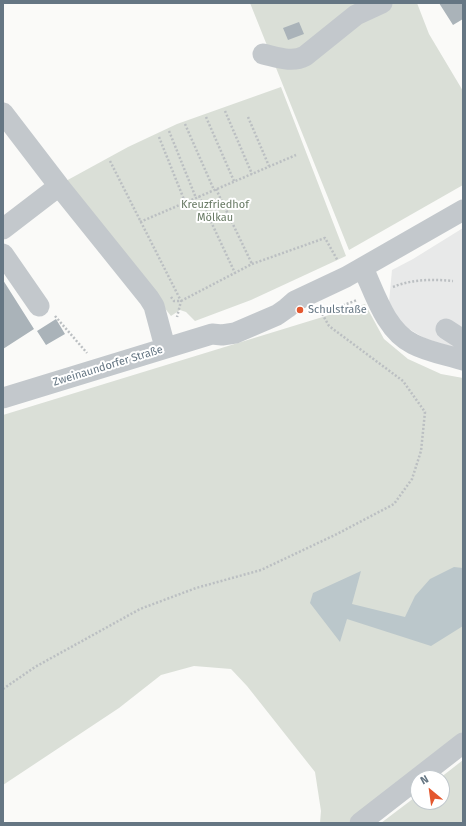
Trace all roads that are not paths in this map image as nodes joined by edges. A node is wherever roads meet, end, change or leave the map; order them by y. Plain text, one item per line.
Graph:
1 (382, 3) edge
2 (263, 54) dead end
3 (3, 113) edge
4 (59, 186) junction
5 (463, 210) edge
6 (3, 229) edge
7 (3, 254) edge
8 (363, 268) junction
9 (39, 306) road end
10 (446, 329) dead end
11 (463, 340) edge
12 (165, 347) junction
13 (463, 360) edge
14 (3, 398) edge
15 (463, 743) edge
16 (428, 770) edge
17 (410, 784) edge
18 (360, 823) edge

1 - 2 street
3 - 4 street
4 - 6 street
4 - 12 street
5 - 8 street, Zweinaundorfer Straße
7 - 9 street
8 - 12 street, Zweinaundorfer Straße
8 - 13 street
10 - 11 street
12 - 14 street, Zweinaundorfer Straße
15 - 16 street
17 - 18 street

